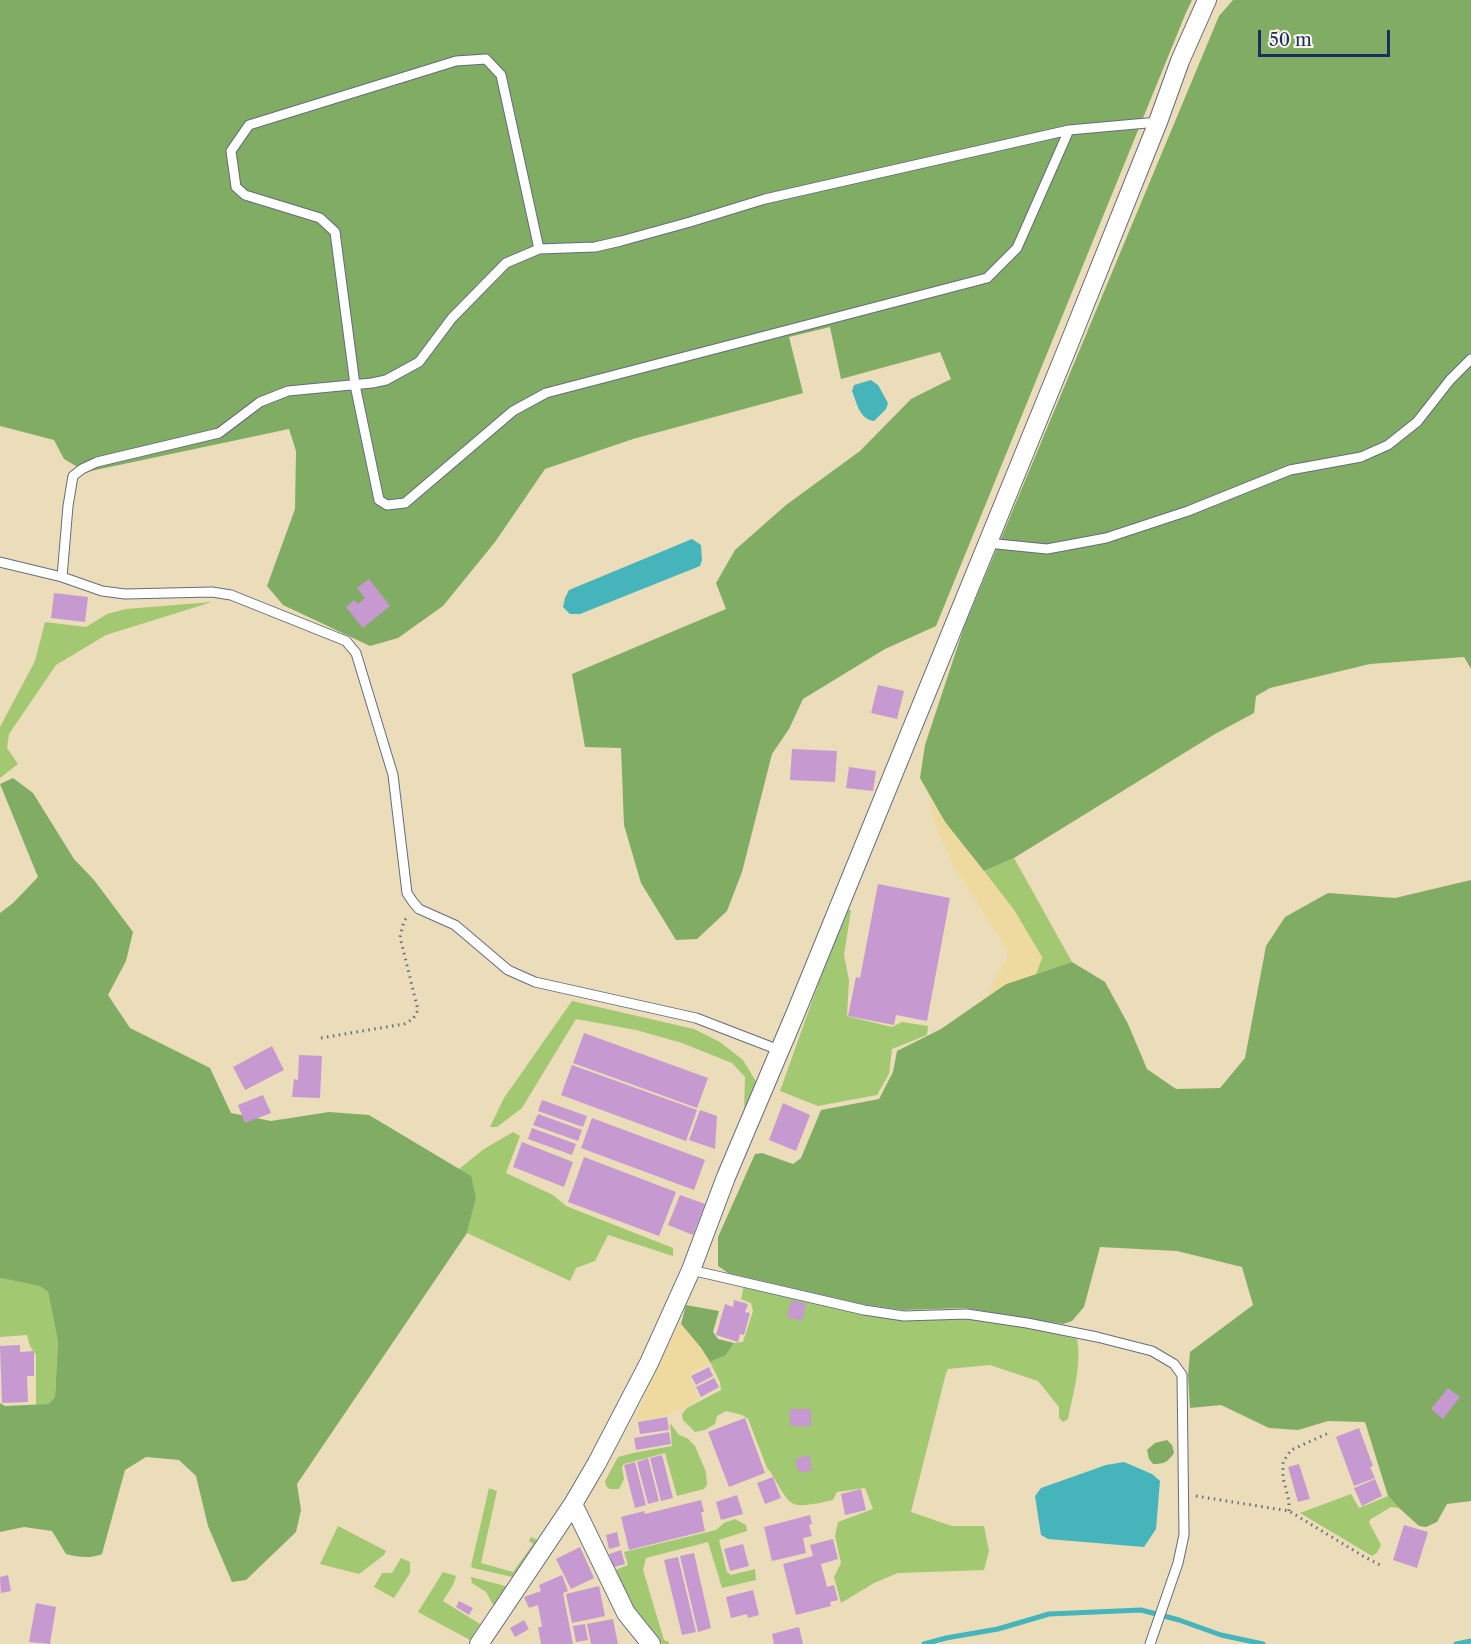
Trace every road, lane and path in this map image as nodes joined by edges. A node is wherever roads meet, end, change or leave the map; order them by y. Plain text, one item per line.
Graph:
1 (1207, 0) edge
2 (1158, 122) junction
3 (1069, 130) junction
4 (539, 249) junction
5 (1471, 359) edge
6 (354, 385) junction
7 (987, 543) junction
8 (0, 562) edge
9 (62, 577) junction
10 (416, 905) junction
11 (321, 1038) dead end
12 (779, 1050) junction
13 (691, 1270) junction
14 (1331, 1432) dead end
15 (1183, 1494) junction
16 (573, 1504) junction
17 (1289, 1511) junction
18 (1382, 1566) dead end
19 (479, 1644) edge
20 (651, 1644) edge
21 (1150, 1644) edge

1 - 2 street
2 - 3 lane
2 - 7 street
3 - 4 lane
3 - 6 lane
4 - 6 lane
4 - 6 lane
5 - 7 lane
6 - 9 lane
7 - 12 street
8 - 9 lane
9 - 10 lane
10 - 11 path
10 - 12 lane
12 - 13 street
13 - 15 lane
13 - 16 street
14 - 17 path
15 - 17 path
15 - 21 lane
16 - 19 street
16 - 20 street
17 - 18 path

